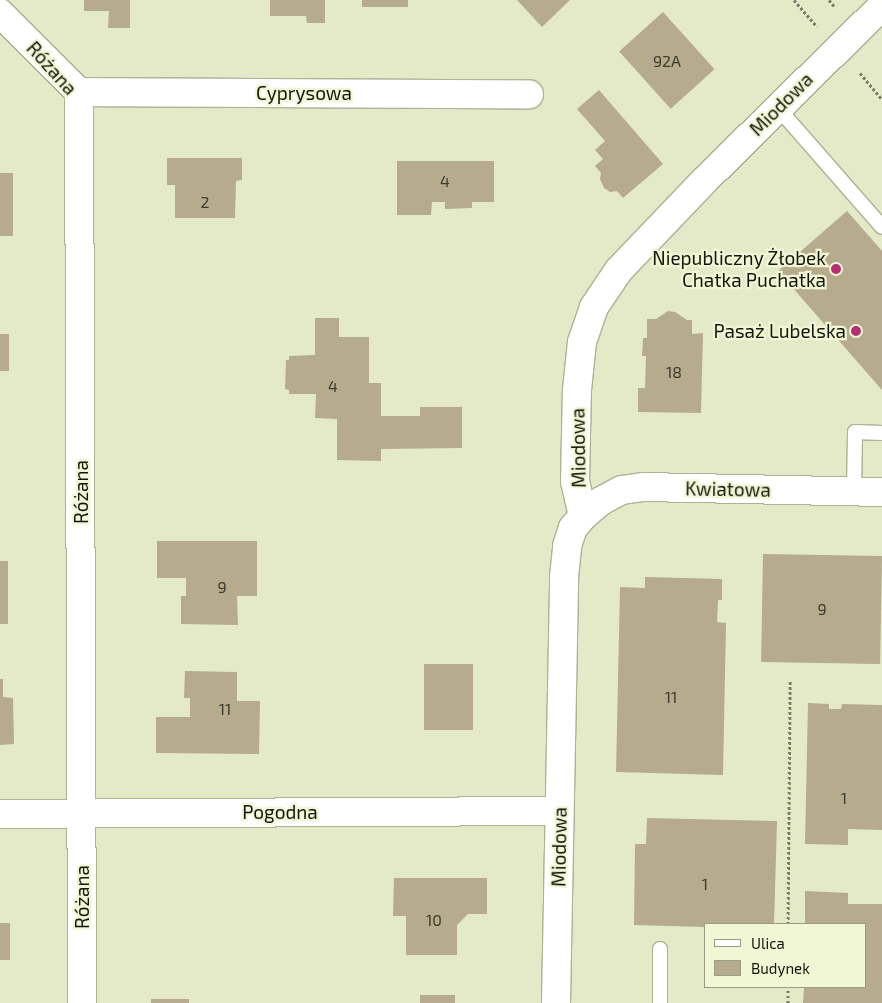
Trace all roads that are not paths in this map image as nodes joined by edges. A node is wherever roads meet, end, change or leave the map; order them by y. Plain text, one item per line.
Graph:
1 (882, 6) edge
2 (0, 13) edge
3 (79, 92) junction
4 (529, 94) dead end
5 (777, 107) junction
6 (882, 227) edge
7 (882, 433) edge
8 (854, 491) junction
9 (882, 492) edge
10 (583, 516) junction
11 (559, 811) junction
12 (82, 812) junction
13 (0, 814) edge
14 (660, 949) dead end
15 (82, 1003) edge
16 (556, 1003) edge
17 (660, 1003) edge

1 - 5 street, Miodowa
2 - 3 street, Różana
3 - 4 street, Cyprysowa
3 - 12 street, Różana
5 - 6 lane
5 - 10 street, Miodowa
7 - 8 lane
8 - 9 street, Kwiatowa
8 - 10 street, Kwiatowa
10 - 11 street, Miodowa
11 - 12 street, Pogodna
11 - 16 street, Miodowa
12 - 13 street, Pogodna
12 - 15 street, Różana
14 - 17 lane

